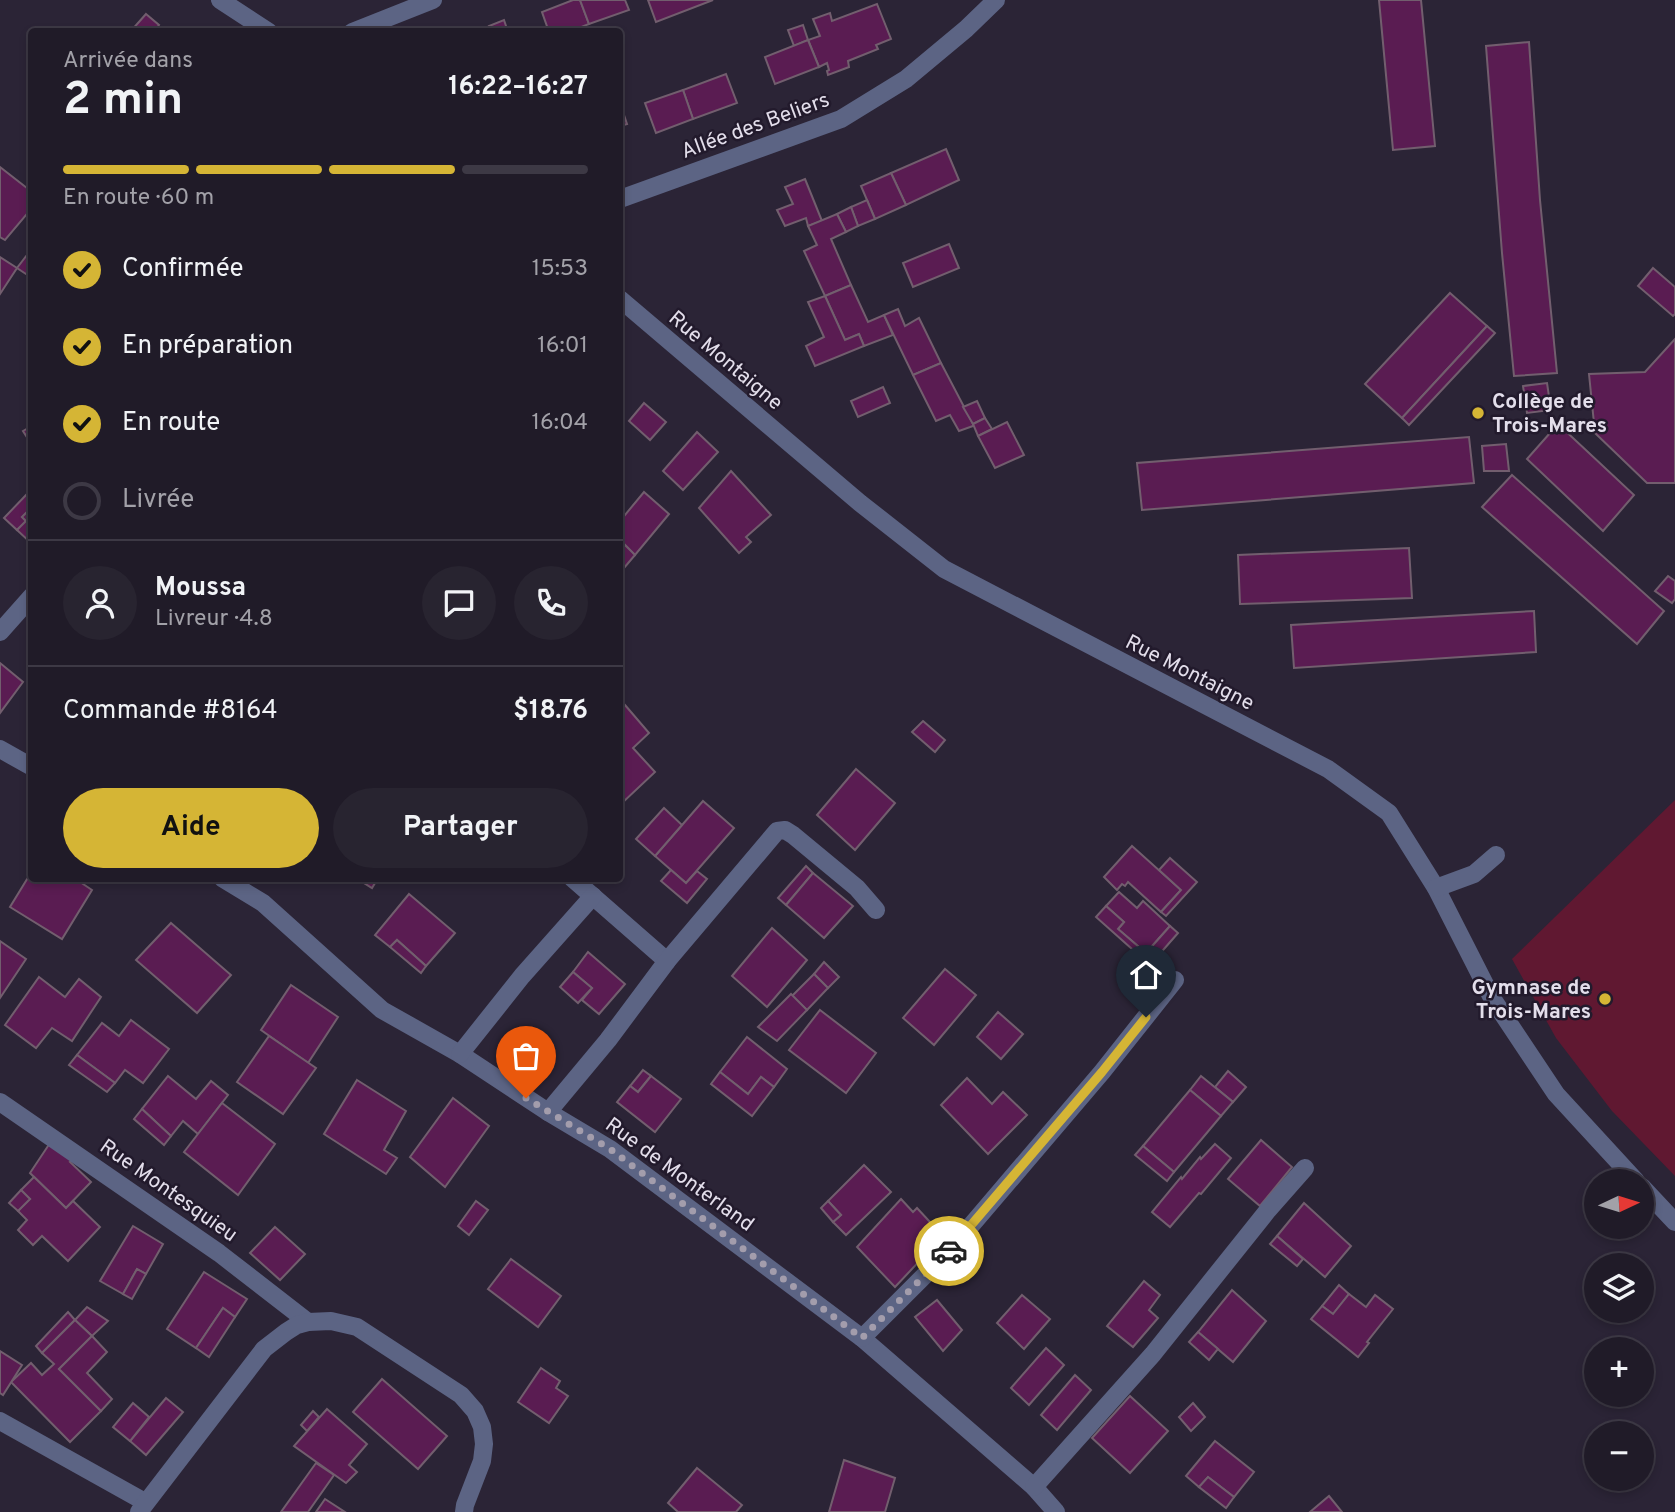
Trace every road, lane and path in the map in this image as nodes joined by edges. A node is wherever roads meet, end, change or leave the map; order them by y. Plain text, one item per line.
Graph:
1 (220, 0) edge
2 (433, 0) edge
3 (996, 0) edge
4 (263, 28) edge
5 (362, 28) edge
6 (623, 198) edge
7 (623, 302) edge
8 (28, 600) edge
9 (0, 632) edge
10 (0, 749) edge
11 (28, 765) edge
12 (1496, 855) dead end
13 (229, 882) edge
14 (577, 882) edge
15 (1437, 888) junction
16 (593, 896) junction
17 (876, 910) dead end
18 (667, 961) junction
19 (1175, 981) dead end
20 (460, 1054) junction
21 (0, 1102) edge
22 (548, 1112) junction
23 (1305, 1168) dead end
24 (1625, 1169) edge
25 (1654, 1200) edge
26 (1675, 1223) edge
27 (308, 1322) junction
28 (862, 1338) junction
29 (0, 1421) edge
30 (1034, 1487) junction
31 (142, 1507) edge
32 (464, 1512) edge
33 (1056, 1512) edge

1 - 4 street
2 - 5 street
3 - 6 street, Allée des Beliers
7 - 15 street, Rue Montaigne
8 - 9 street
10 - 11 street
12 - 15 street
13 - 20 street, Rue de Monterland
14 - 16 street
15 - 24 street, Rue Montaigne
16 - 18 street
16 - 20 street
17 - 18 street
18 - 22 street
19 - 28 street
20 - 22 street, Rue de Monterland
21 - 27 street, Rue Montesquieu
22 - 28 street, Rue de Monterland
23 - 30 street
25 - 26 street
27 - 31 street
27 - 32 street
28 - 30 street, Rue de Monterland
29 - 31 street
30 - 33 street, Rue de Monterland

